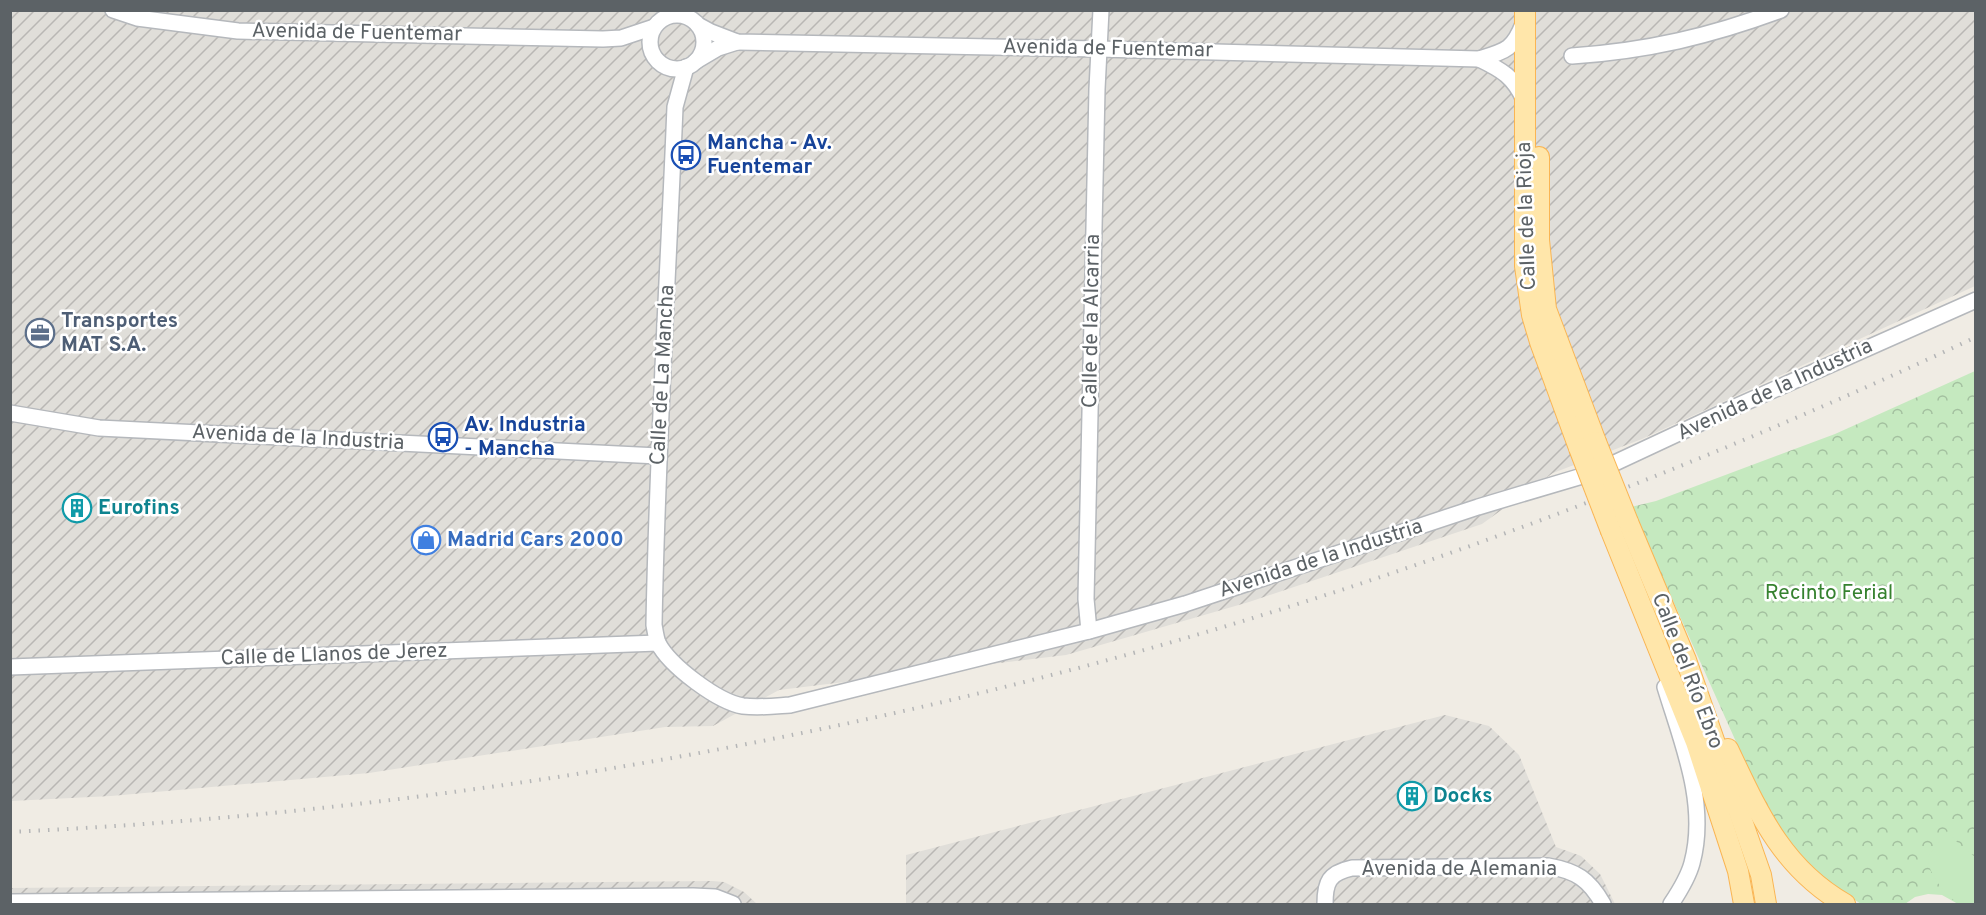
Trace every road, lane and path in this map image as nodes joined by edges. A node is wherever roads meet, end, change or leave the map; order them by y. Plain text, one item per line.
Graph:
1 (113, 10) edge
2 (1101, 10) edge
3 (1781, 10) edge
4 (1529, 14) edge
5 (180, 17) edge
6 (662, 19) edge
7 (694, 19) edge
8 (603, 39) junction
9 (737, 42) junction
10 (1099, 49) junction
11 (1572, 56) dead end
12 (656, 58) junction
13 (1479, 59) junction
14 (691, 64) junction
15 (1525, 102) junction
16 (675, 107) junction
17 (1976, 300) edge
18 (10, 413) edge
19 (1588, 445) junction
20 (658, 456) junction
21 (1619, 527) junction
22 (1646, 615) junction
23 (1089, 630) junction
24 (658, 643) junction
25 (1686, 660) junction
26 (10, 667) edge
27 (405, 901) edge
28 (10, 902) edge
29 (52, 903) edge
30 (733, 904) edge
31 (1325, 904) edge
32 (1604, 904) edge
33 (1671, 904) edge
34 (1744, 904) edge
35 (1766, 904) edge
36 (1845, 904) edge

1 - 5 street, Avenida de Fuentemar
2 - 10 street, Calle de la Alcarria
3 - 11 street
4 - 13 street, Avenida de Fuentemar
4 - 15 main road, Calle de la Rioja
4 - 19 main road, Calle de la Rioja
5 - 8 street, Avenida de Fuentemar
6 - 7 street
6 - 8 street, Avenida de Fuentemar
6 - 12 street
7 - 9 street, Avenida de Fuentemar
7 - 14 street
8 - 12 street, Avenida de Fuentemar
9 - 10 street, Avenida de Fuentemar
9 - 14 street, Avenida de Fuentemar
10 - 13 street, Avenida de Fuentemar
10 - 23 street, Calle de la Alcarria
12 - 14 street
12 - 16 street, Calle de La Mancha
13 - 15 street, Avenida de Fuentemar
14 - 16 street, Calle de La Mancha
15 - 19 main road, Calle de la Rioja
16 - 20 street, Calle de La Mancha
17 - 23 street, Avenida de la Industria
18 - 20 street, Avenida de la Industria
19 - 21 main road, Calle del Río Ebro, bridge
20 - 24 street, Calle de La Mancha
21 - 22 main road, Calle del Río Ebro
21 - 25 main road, Calle del Río Ebro
22 - 33 street
22 - 34 main road, Calle del Río Ebro
23 - 24 street, Avenida de la Industria
24 - 26 street, Calle de Llanos de Jerez
25 - 35 main road, Calle del Río Ebro
25 - 36 main road
27 - 29 street
27 - 30 street
28 - 29 street
31 - 32 street, Avenida de Alemania

